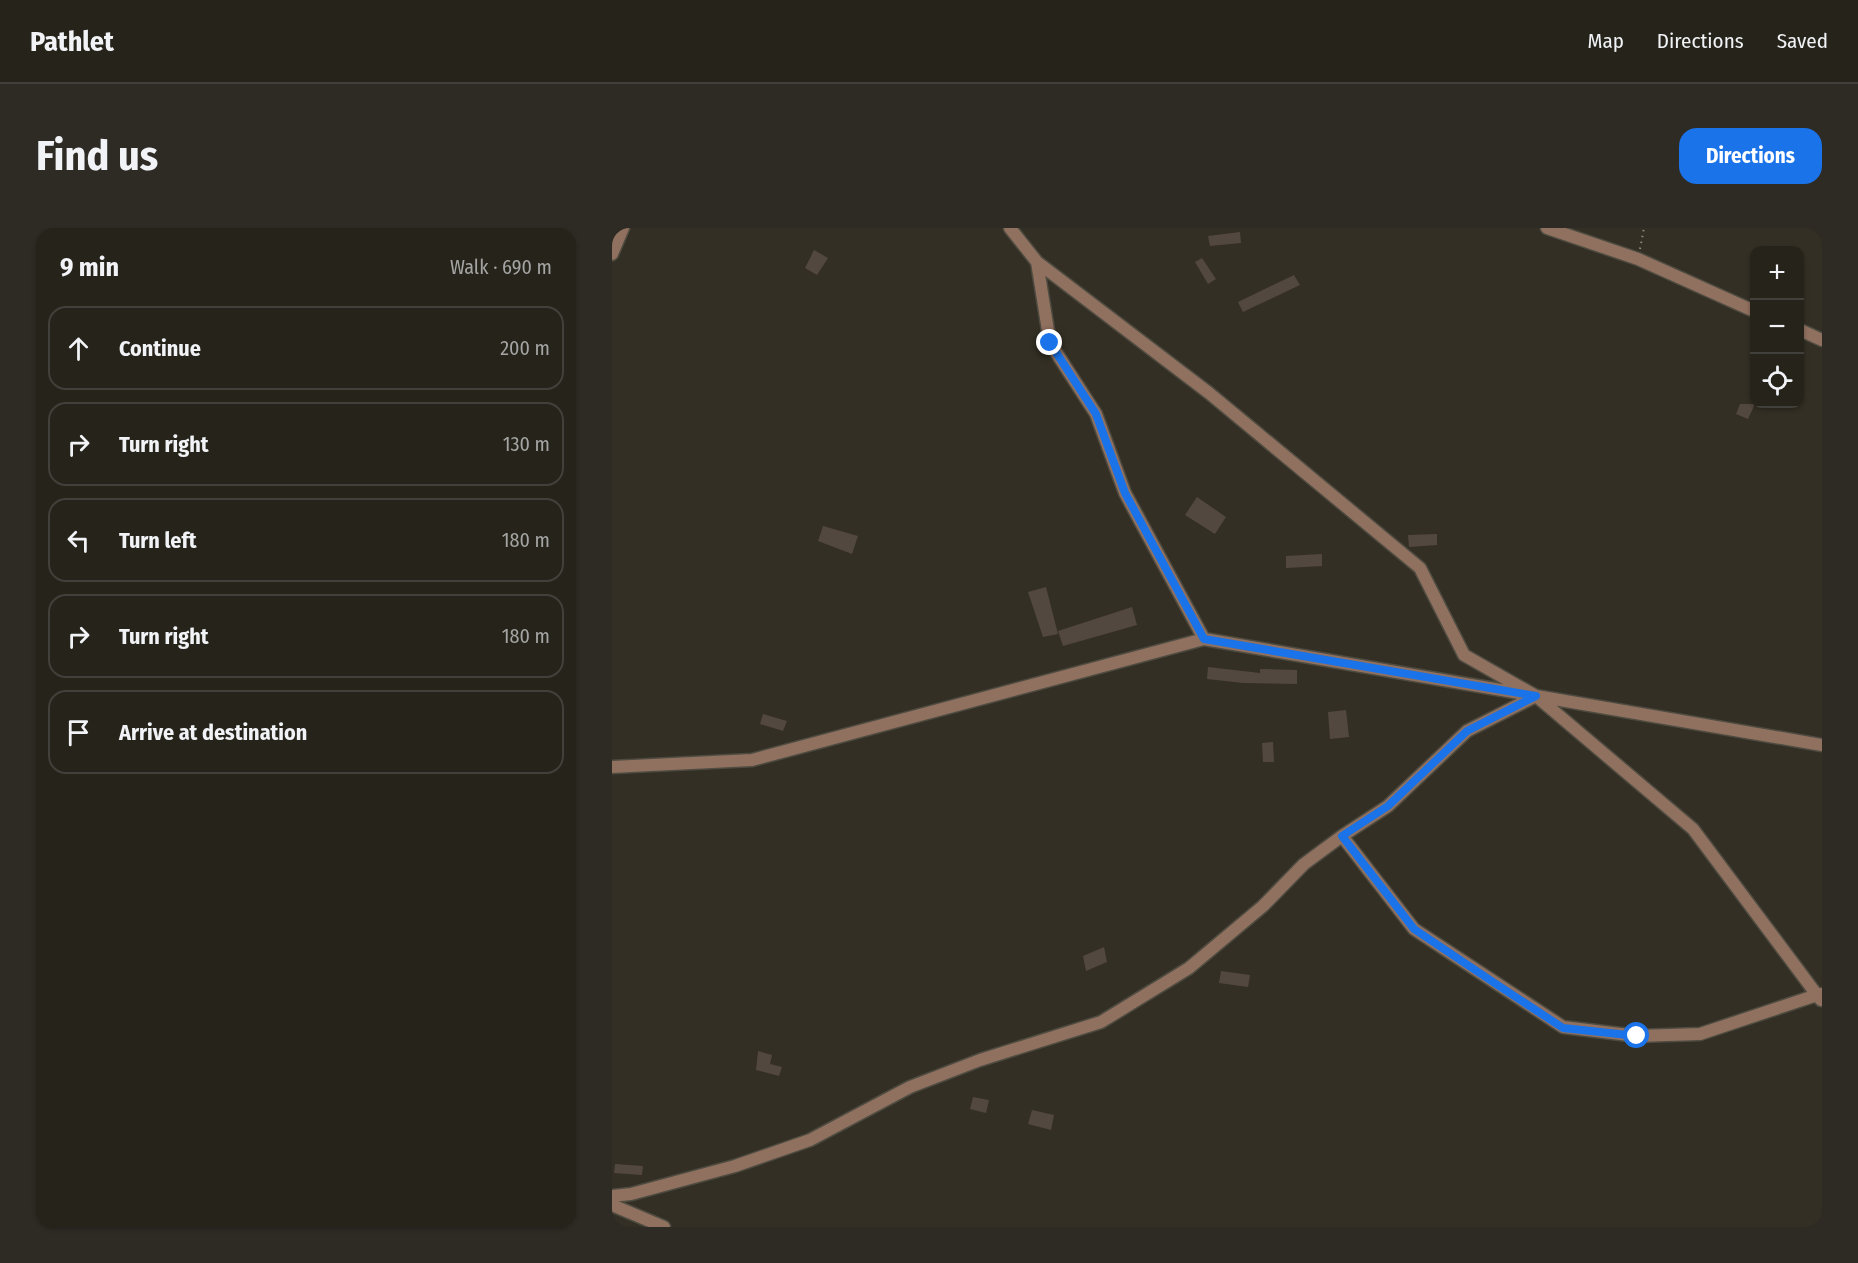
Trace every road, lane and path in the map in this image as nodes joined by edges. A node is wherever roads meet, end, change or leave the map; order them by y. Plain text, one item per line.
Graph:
1 (623, 228) edge
2 (1010, 228) edge
3 (1547, 228) edge
4 (1644, 228) edge
5 (612, 254) edge
6 (1638, 259) junction
7 (1037, 262) junction
8 (1750, 308) edge
9 (1804, 332) edge
10 (1822, 340) edge
11 (1204, 639) junction
12 (1536, 696) junction
13 (1822, 745) edge
14 (612, 767) edge
15 (1342, 836) junction
16 (1820, 996) edge
17 (612, 1196) edge
18 (612, 1206) edge
19 (664, 1227) edge

1 - 5 street
2 - 7 street
3 - 6 street
4 - 6 path
6 - 8 street
7 - 11 street
7 - 12 street
9 - 10 street
11 - 12 street
11 - 14 street
12 - 13 street
12 - 15 street
12 - 16 street
15 - 16 street
15 - 17 street
18 - 19 street

